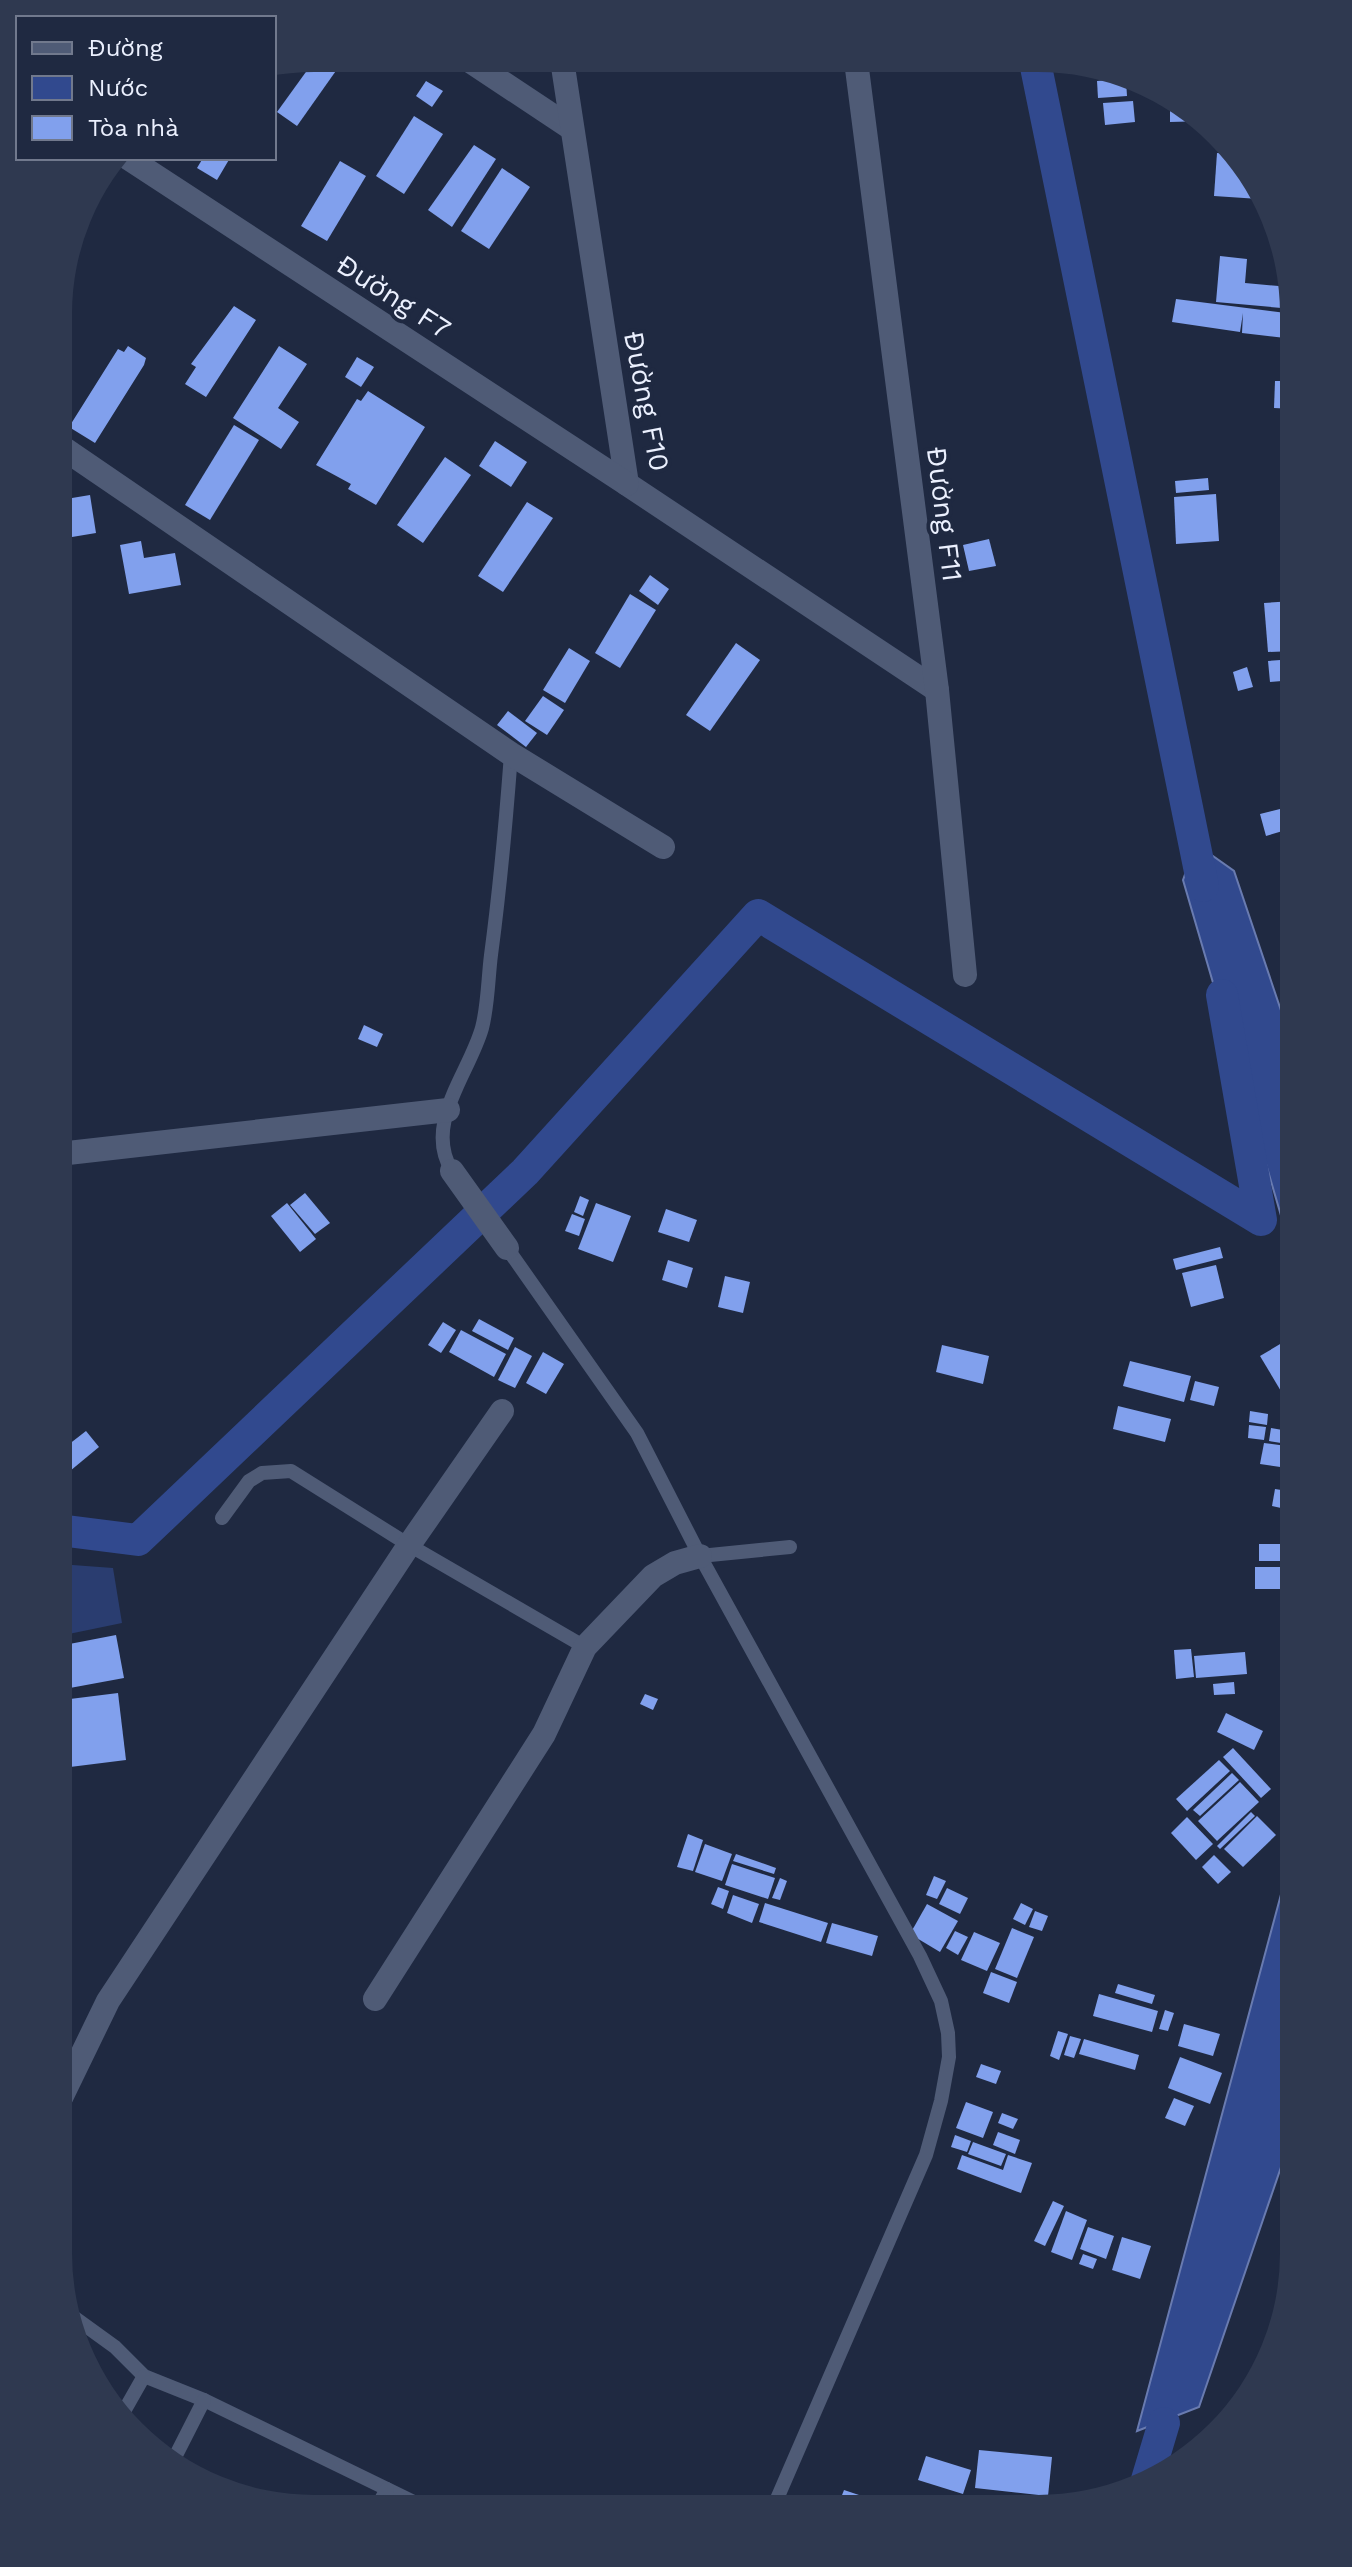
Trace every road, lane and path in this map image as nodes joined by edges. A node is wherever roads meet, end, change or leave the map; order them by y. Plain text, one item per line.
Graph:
1 (857, 72) edge
2 (488, 73) edge
3 (564, 73) edge
4 (571, 128) junction
5 (131, 160) edge
6 (72, 454) edge
7 (627, 484) junction
8 (937, 690) junction
9 (511, 754) junction
10 (663, 847) dead end
11 (965, 975) dead end
12 (448, 1110) junction
13 (72, 1153) edge
14 (452, 1171) joint
15 (507, 1248) joint
16 (502, 1411) dead end
17 (222, 1518) dead end
18 (409, 1545) junction
19 (790, 1547) dead end
20 (700, 1556) junction
21 (585, 1647) junction
22 (375, 1999) dead end
23 (72, 2075) edge
24 (82, 2323) edge
25 (144, 2376) junction
26 (204, 2400) junction
27 (127, 2406) edge
28 (177, 2452) edge
29 (387, 2489) junction
30 (384, 2495) edge
31 (399, 2495) edge
32 (779, 2495) edge

1 - 8 street, Đường F11
2 - 4 street
3 - 4 street, Đường F10
4 - 7 street, Đường F10
5 - 7 street, Đường F7
6 - 9 street
7 - 8 street, Đường F10
8 - 11 street, Đường F11
9 - 10 street
9 - 12 lane
12 - 13 street
12 - 14 lane
14 - 15 street
15 - 20 lane
16 - 18 street
17 - 18 lane
18 - 21 lane
18 - 23 street
19 - 20 lane
20 - 21 street
20 - 32 lane
21 - 22 street
24 - 25 lane
25 - 26 lane
25 - 27 lane
26 - 28 lane
26 - 29 lane
29 - 30 lane
29 - 31 lane

